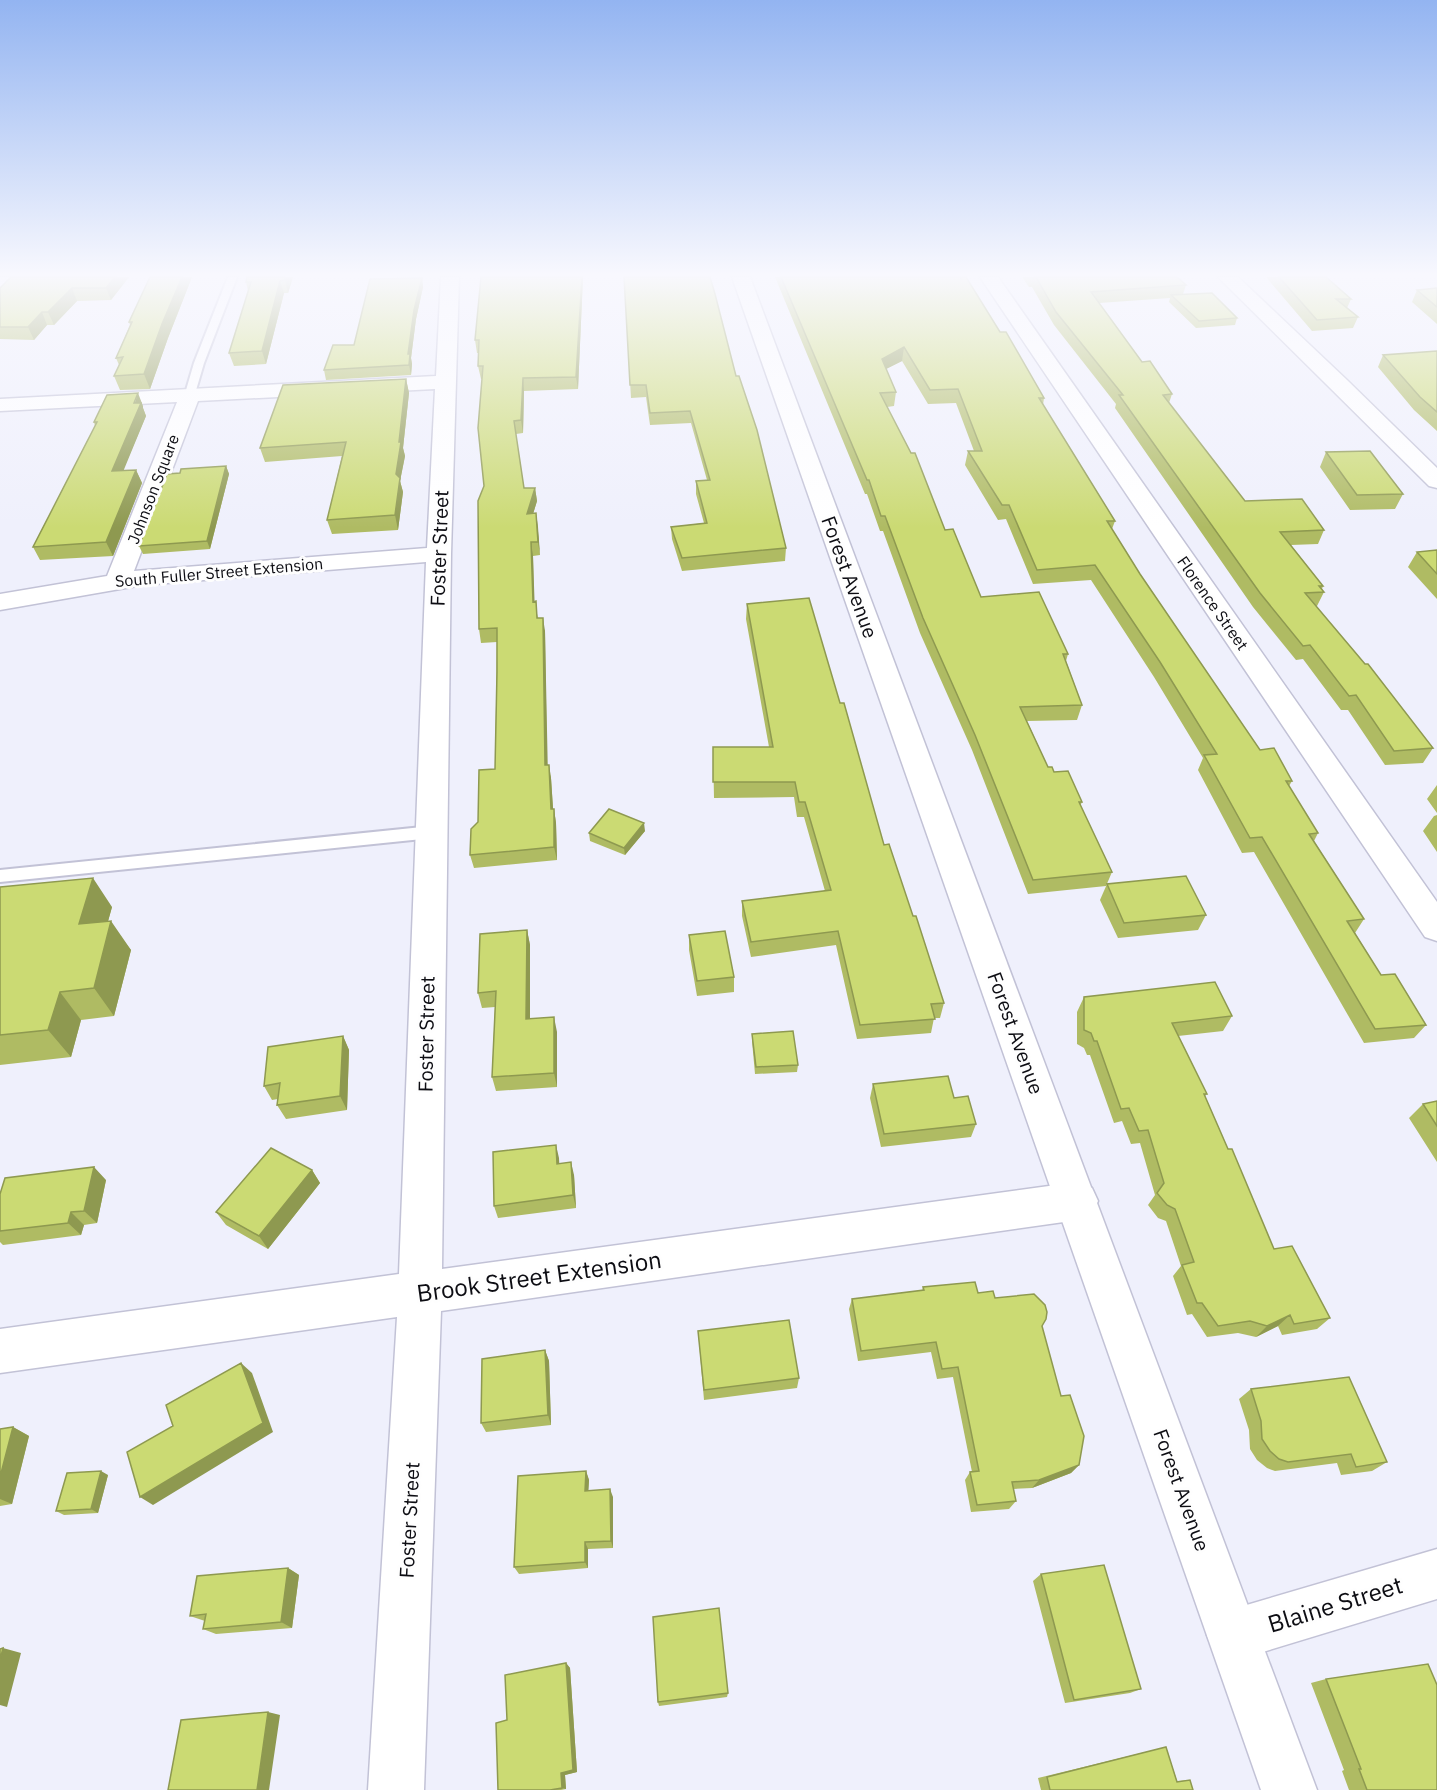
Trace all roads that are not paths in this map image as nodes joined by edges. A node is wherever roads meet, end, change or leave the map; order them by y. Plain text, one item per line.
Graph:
1 (200, 361) edge
2 (447, 361) edge
3 (771, 361) edge
4 (1046, 361) edge
5 (1315, 361) edge
6 (446, 382) junction
7 (189, 397) junction
8 (0, 405) edge
9 (1437, 481) edge
10 (439, 554) junction
11 (118, 580) junction
12 (0, 602) edge
13 (432, 832) junction
14 (0, 876) edge
15 (1437, 928) edge
16 (1078, 1201) junction
17 (420, 1293) junction
18 (0, 1351) edge
19 (1437, 1574) edge
20 (1233, 1635) junction
21 (396, 1790) edge
22 (1289, 1790) edge

1 - 7 lane
2 - 6 street, Foster Street
3 - 16 street, Forest Avenue
4 - 15 street, Florence Street
5 - 9 street
6 - 7 street
6 - 10 street, Foster Street
7 - 8 street
7 - 11 street, Johnson Square
10 - 11 street, South Fuller Street Extension
10 - 13 street, Foster Street
11 - 12 street, South Fuller Street Extension
13 - 14 lane
13 - 17 street, Foster Street
16 - 17 street, Brook Street Extension
16 - 20 street, Forest Avenue
17 - 18 street, Brook Street Extension
17 - 21 street, Foster Street
19 - 20 street, Blaine Street
20 - 22 street, Forest Avenue

